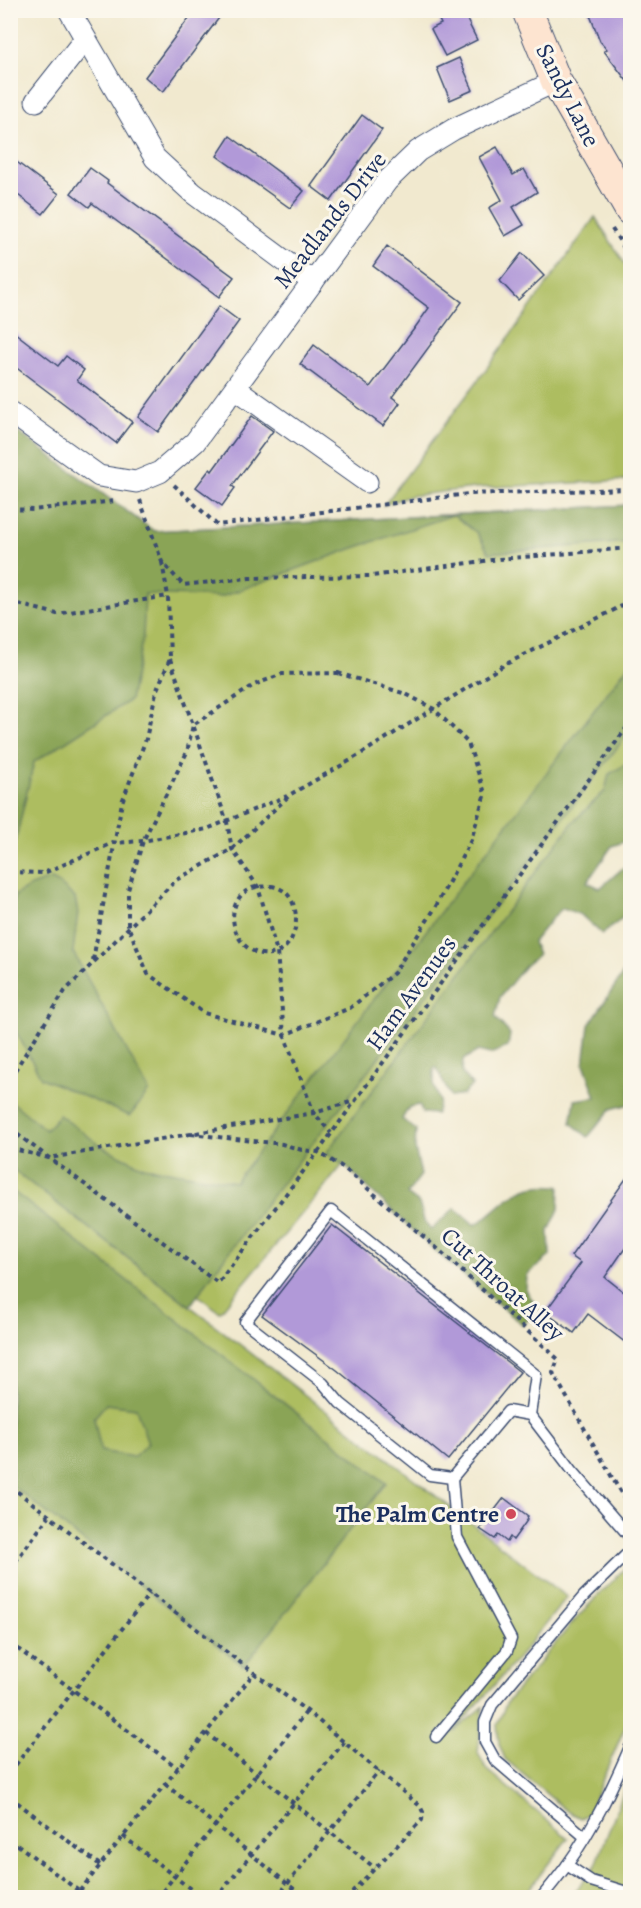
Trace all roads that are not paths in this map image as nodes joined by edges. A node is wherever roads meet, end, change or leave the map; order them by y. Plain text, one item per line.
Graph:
1 (69, 10) edge
2 (527, 10) edge
3 (85, 39) junction
4 (556, 81) junction
5 (36, 101) dead end
6 (630, 210) edge
7 (313, 282) junction
8 (235, 388) junction
9 (10, 411) edge
10 (367, 482) dead end
11 (530, 1415) junction
12 (452, 1478) junction
13 (630, 1537) edge
14 (630, 1551) edge
15 (436, 1737) dead end
16 (630, 1748) edge
17 (585, 1837) junction
18 (567, 1865) junction
19 (630, 1893) edge
20 (541, 1898) edge

1 - 3 street
2 - 4 street, Sandy Lane
3 - 5 street
3 - 7 street
4 - 6 street, Sandy Lane
4 - 7 street, Meadlands Drive
7 - 8 street, Meadlands Drive
8 - 9 street, Meadlands Drive
8 - 10 street
11 - 12 lane
11 - 12 lane
11 - 13 lane
12 - 15 lane
14 - 17 lane
16 - 17 lane
17 - 18 lane
18 - 19 lane
18 - 20 lane

